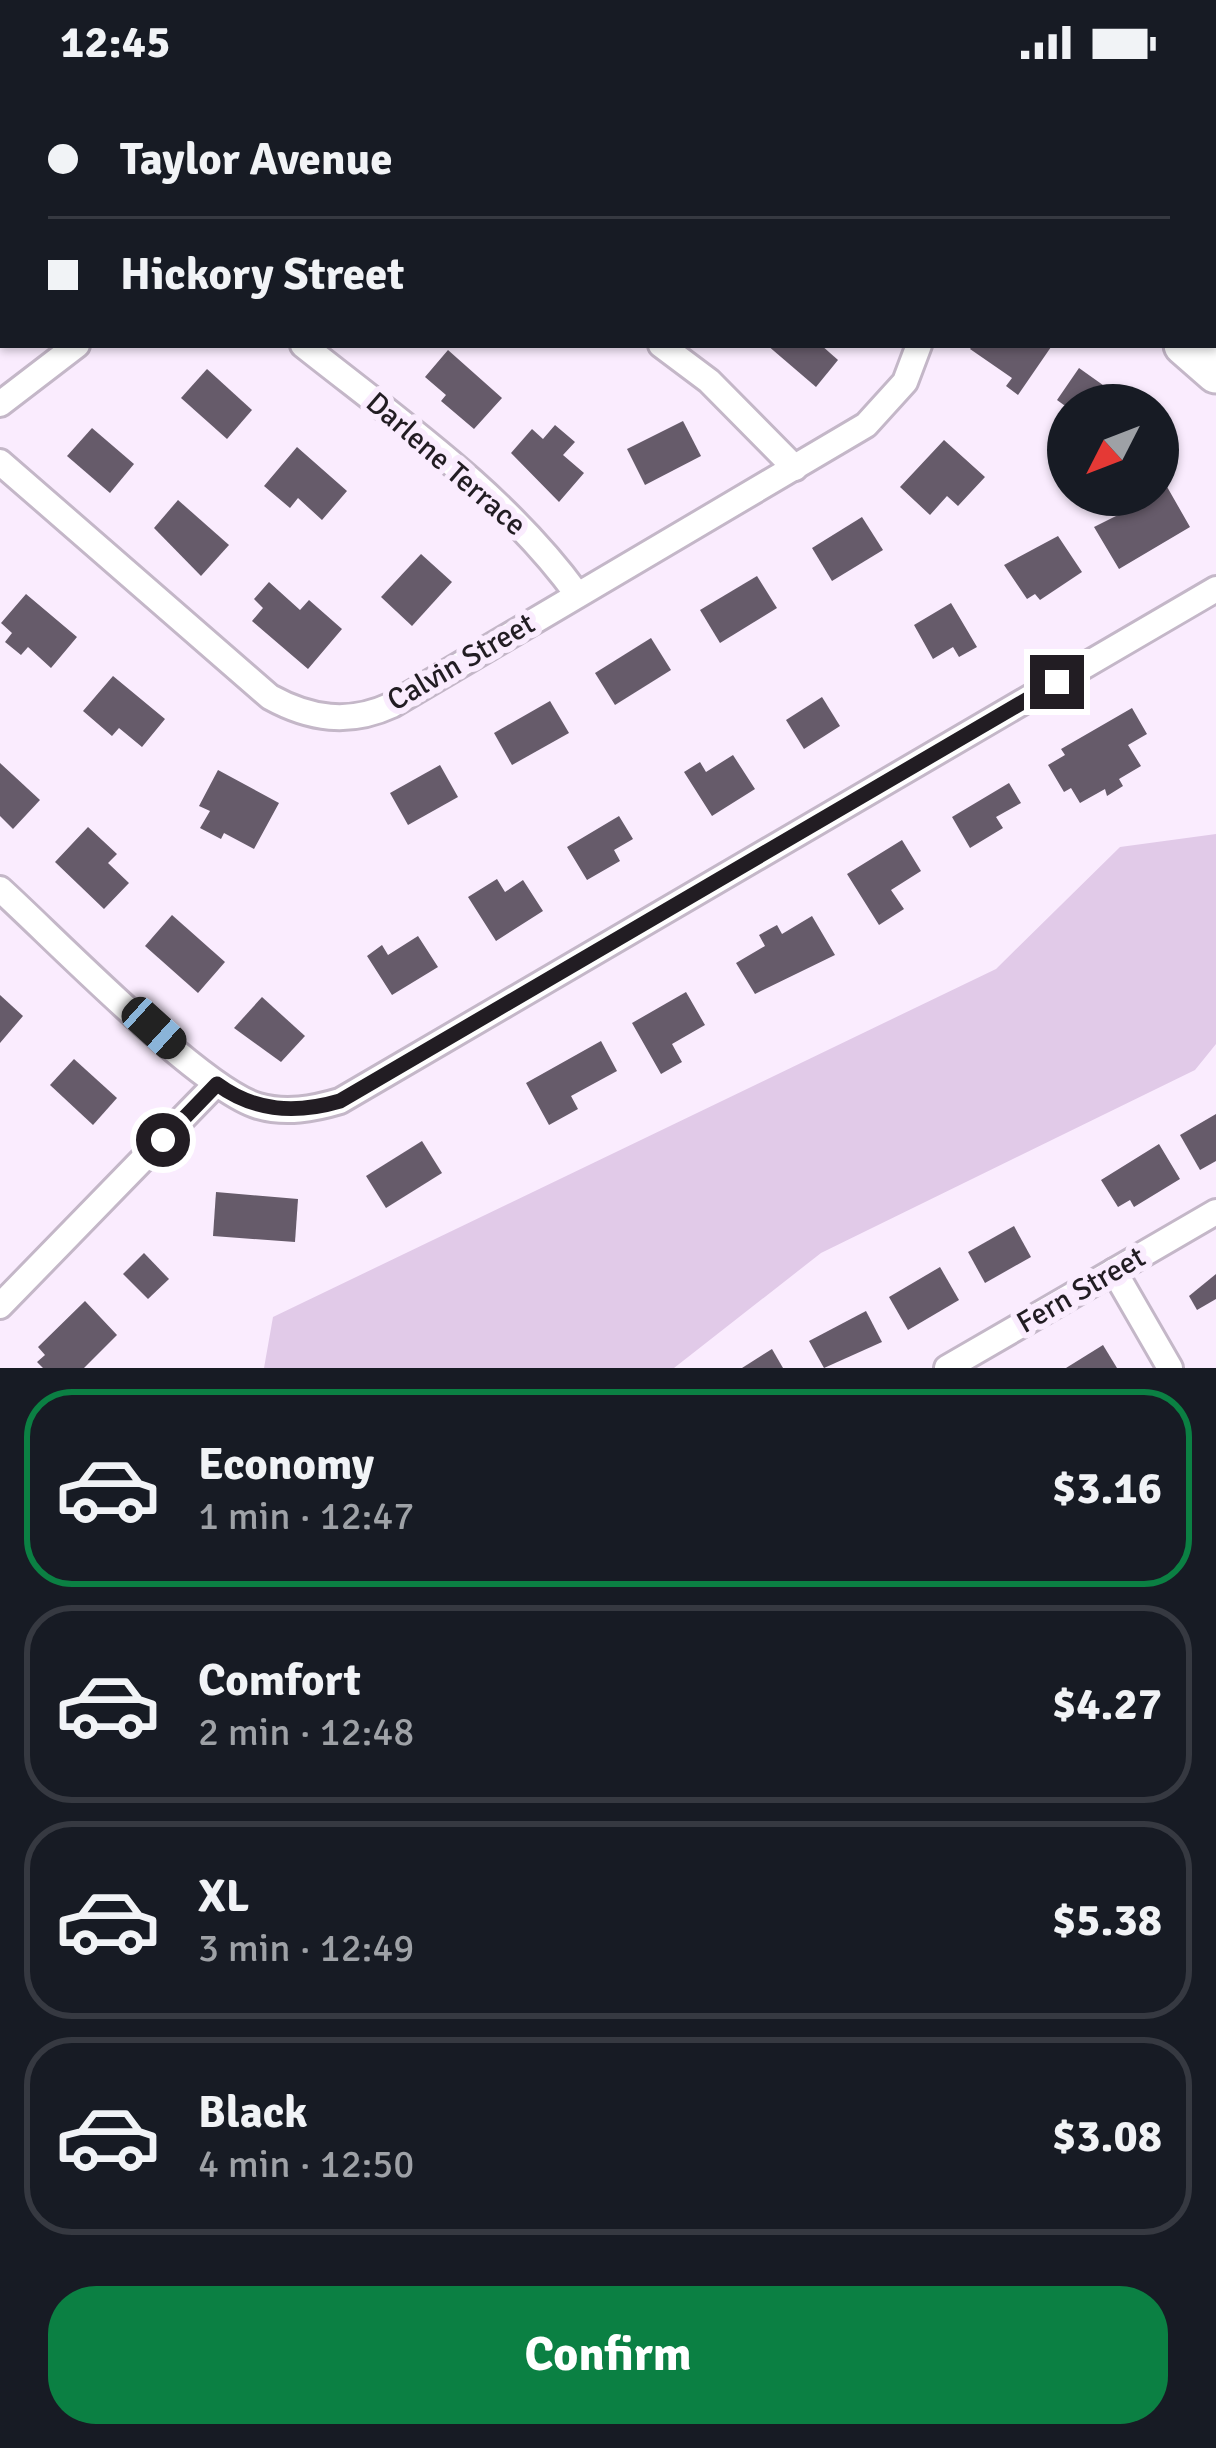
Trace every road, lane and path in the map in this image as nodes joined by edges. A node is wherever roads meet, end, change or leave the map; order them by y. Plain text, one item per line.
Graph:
1 (73, 348) edge
2 (307, 348) edge
3 (665, 348) edge
4 (917, 348) edge
5 (1187, 348) edge
6 (1216, 373) edge
7 (0, 404) edge
8 (0, 463) edge
9 (796, 468) junction
10 (1216, 589) edge
11 (577, 594) junction
12 (0, 889) edge
13 (217, 1084) junction
14 (1216, 1212) edge
15 (1114, 1271) junction
16 (0, 1306) edge
17 (947, 1368) edge
18 (1169, 1368) edge

1 - 7 street
2 - 11 street, Darlene Terrace
3 - 9 street
4 - 9 street, Calvin Street
5 - 6 main road
8 - 11 street, Calvin Street
9 - 11 street, Calvin Street
10 - 13 street
12 - 13 street
13 - 16 street
14 - 15 street, Fern Street
15 - 17 street, Fern Street
15 - 18 street

